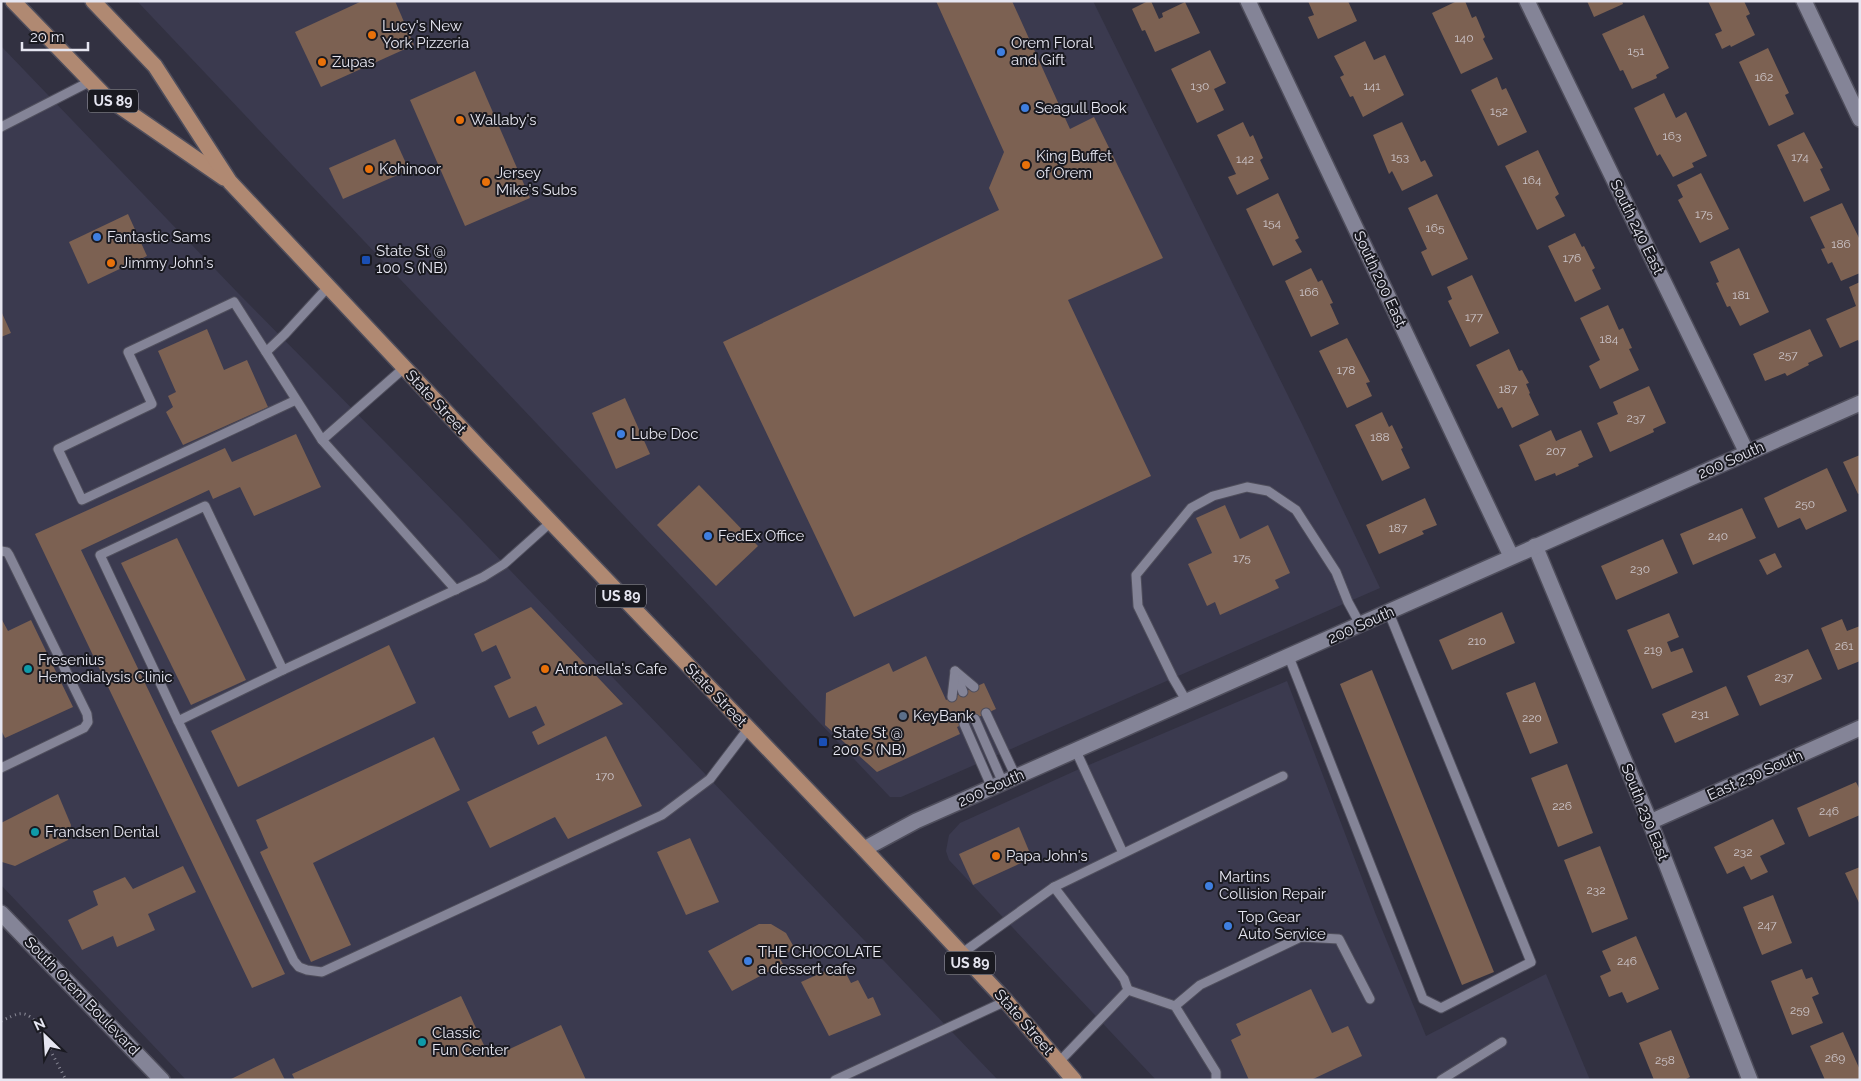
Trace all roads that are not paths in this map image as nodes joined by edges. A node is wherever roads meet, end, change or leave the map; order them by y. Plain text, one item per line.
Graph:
1 (13, 1) edge
2 (93, 1) edge
3 (1248, 1) edge
4 (1527, 1) edge
5 (1804, 1) edge
6 (90, 81) junction
7 (1860, 119) edge
8 (1, 128) edge
9 (230, 182) junction
10 (328, 286) junction
11 (266, 352) junction
12 (404, 368) junction
13 (296, 400) junction
14 (1860, 403) edge
15 (322, 440) junction
16 (1747, 453) junction
17 (550, 522) junction
18 (1535, 546) junction
19 (1, 551) edge
20 (1511, 556) junction
21 (456, 590) junction
22 (1388, 613) junction
23 (1361, 626) junction
24 (1289, 657) junction
25 (283, 670) junction
26 (955, 671) junction
27 (974, 687) dead end
28 (963, 692) dead end
29 (952, 697) dead end
30 (1187, 702) junction
31 (986, 713) dead end
32 (975, 719) dead end
33 (178, 721) junction
34 (964, 724) dead end
35 (1860, 728) edge
36 (748, 729) junction
37 (1076, 751) junction
38 (1, 768) edge
39 (1283, 776) dead end
40 (1004, 783) junction
41 (1650, 822) junction
42 (864, 849) junction
43 (1124, 853) junction
44 (1054, 887) junction
45 (1, 913) edge
46 (961, 954) junction
47 (1128, 990) junction
48 (1370, 999) dead end
49 (1006, 1001) junction
50 (1175, 1006) junction
51 (1502, 1042) dead end
52 (1059, 1062) junction
53 (162, 1080) edge
54 (835, 1080) edge
55 (1074, 1080) edge
56 (1216, 1080) edge
57 (1441, 1080) edge
58 (1750, 1080) edge

1 - 6 main road, State Street / US 89
2 - 9 main road, State Street / US 89
3 - 20 street, South 200 East
4 - 16 street, South 240 East
5 - 7 street
6 - 8 lane
6 - 9 main road, State Street / US 89
9 - 10 main road, State Street / US 89
10 - 11 lane
10 - 12 main road, State Street / US 89
11 - 13 lane
11 - 13 lane
12 - 15 lane
12 - 17 main road, State Street / US 89
13 - 15 lane
14 - 16 street, 200 South
15 - 21 lane
16 - 18 street, 200 South
17 - 21 lane
17 - 36 main road, State Street / US 89
18 - 20 street, 200 South
18 - 41 street, South 230 East
19 - 38 lane
20 - 22 street, 200 South
21 - 25 lane
22 - 23 street, 200 South
22 - 24 lane
23 - 24 street, 200 South
23 - 30 lane
24 - 30 street, 200 South
25 - 33 lane
25 - 33 lane
26 - 27 lane
26 - 28 lane
26 - 29 lane
30 - 37 street, 200 South
31 - 40 lane
32 - 40 lane
33 - 36 lane
34 - 40 lane
35 - 41 street, East 230 South
36 - 42 main road, State Street / US 89
37 - 40 street, 200 South
37 - 43 lane
39 - 43 lane
40 - 42 street, 200 South
41 - 58 street, South 230 East
42 - 46 main road, State Street / US 89
43 - 44 lane
44 - 46 lane
44 - 47 lane
45 - 53 street, South Orem Boulevard
46 - 49 main road, State Street / US 89
47 - 50 lane
47 - 52 lane
48 - 50 lane
49 - 52 main road, State Street / US 89
49 - 54 lane
50 - 56 lane
51 - 57 lane
52 - 55 main road, State Street / US 89

